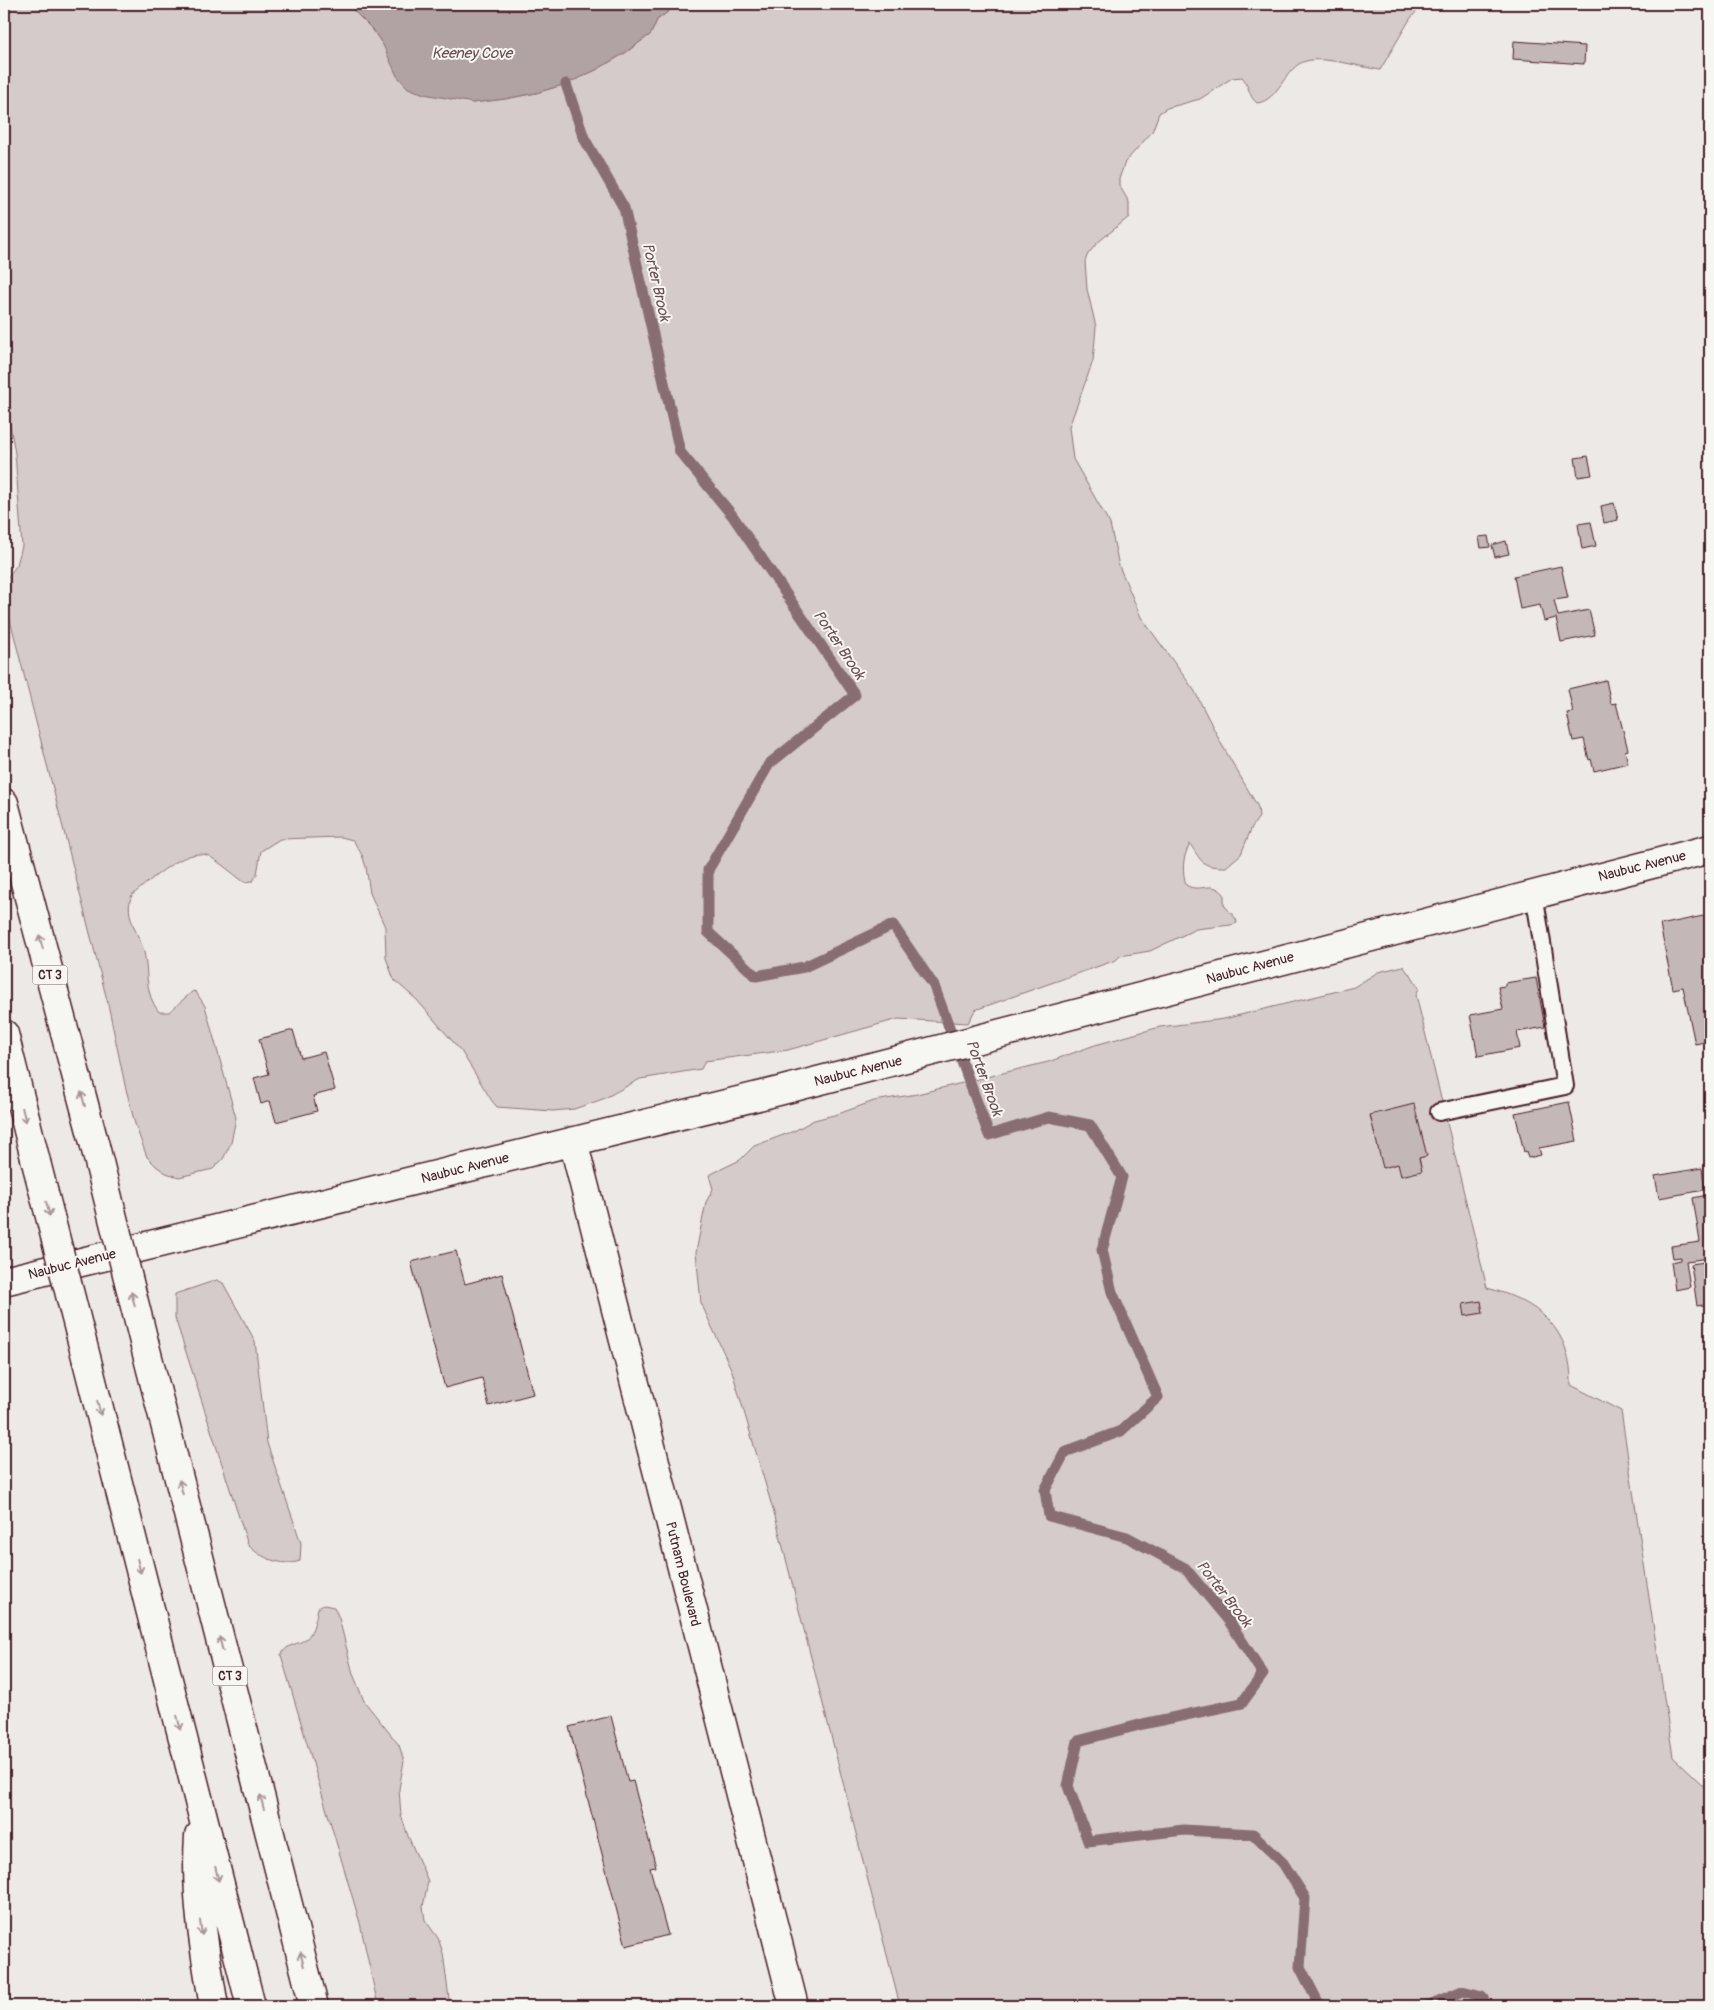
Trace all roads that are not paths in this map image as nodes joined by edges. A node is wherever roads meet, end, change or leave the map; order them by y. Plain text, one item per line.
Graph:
1 (4, 803) edge
2 (1710, 849) edge
3 (1534, 893) junction
4 (4, 1034) edge
5 (1439, 1112) dead end
6 (573, 1141) junction
7 (4, 1281) edge
8 (201, 1810) junction
9 (214, 2006) edge
10 (251, 2006) edge
11 (314, 2006) edge
12 (794, 2006) edge

11 -> 1 main road, CT 3, bridge
2 - 3 main road, Naubuc Avenue
3 - 5 lane
3 - 6 main road, Naubuc Avenue
4 -> 8 main road, bridge
6 - 7 main road, Naubuc Avenue
6 - 12 main road, Putnam Boulevard
8 -> 9 main road
8 -> 10 main road

